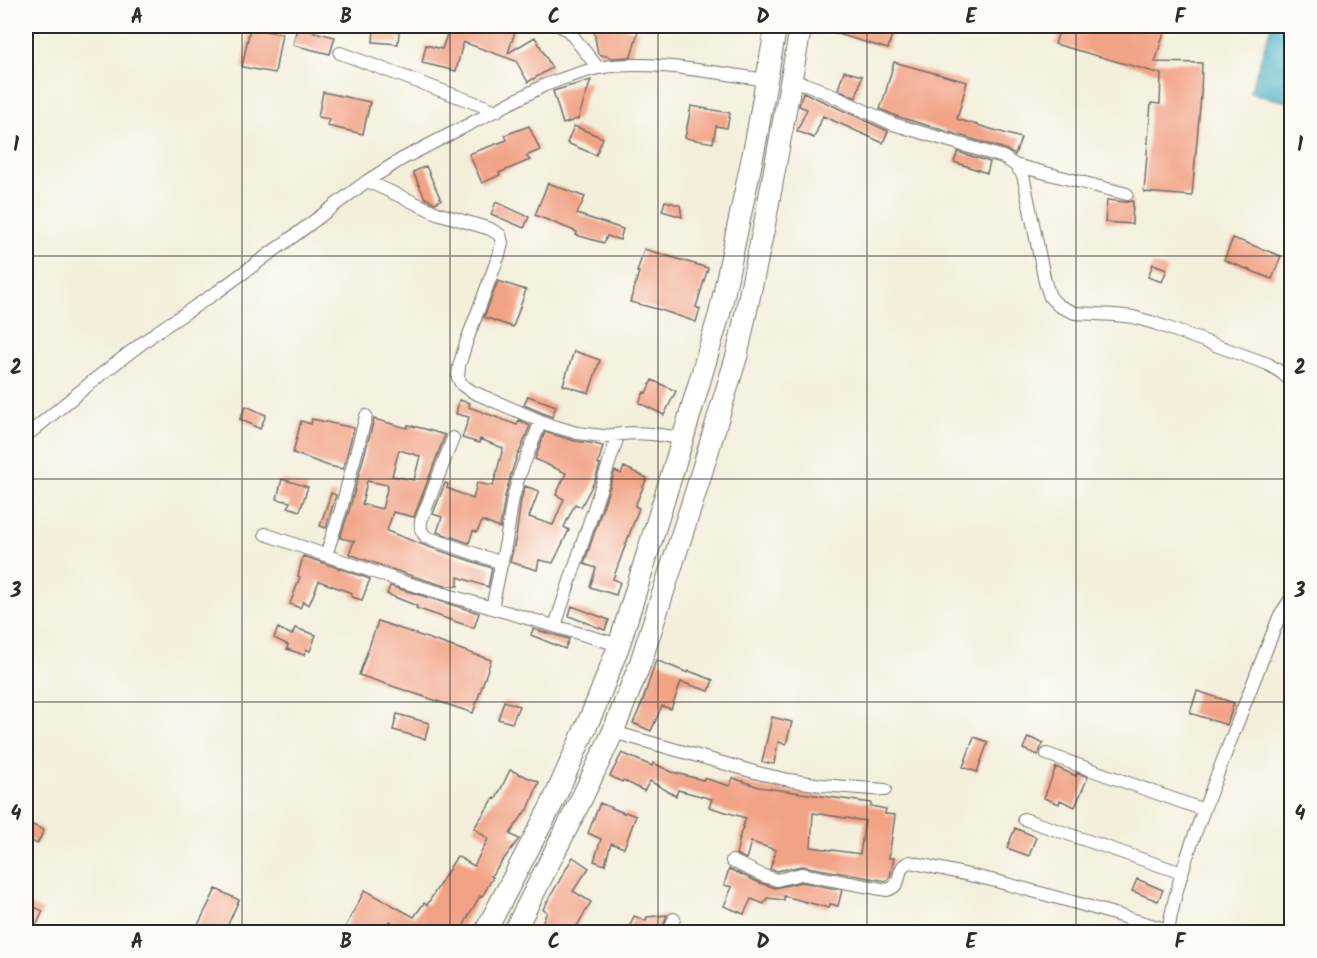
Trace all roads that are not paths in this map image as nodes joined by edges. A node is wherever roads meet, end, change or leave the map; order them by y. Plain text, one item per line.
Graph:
1 (560, 26) edge
2 (776, 26) edge
3 (801, 26) edge
4 (340, 53) dead end
5 (598, 68) junction
6 (767, 80) junction
7 (791, 82) junction
8 (496, 111) junction
9 (1016, 165) junction
10 (367, 181) junction
11 (1127, 194) dead end
12 (1292, 382) edge
13 (366, 416) dead end
14 (541, 421) junction
15 (26, 436) edge
16 (618, 436) junction
17 (453, 438) dead end
18 (683, 438) junction
19 (265, 534) dead end
20 (326, 555) junction
21 (502, 563) junction
22 (1292, 597) edge
23 (492, 608) junction
24 (555, 626) junction
25 (619, 645) junction
26 (613, 732) junction
27 (1047, 754) dead end
28 (885, 790) dead end
29 (1204, 810) junction
30 (1024, 819) dead end
31 (732, 861) dead end
32 (1182, 873) junction
33 (674, 919) dead end
34 (1168, 931) edge
35 (484, 933) edge
36 (514, 933) edge
37 (669, 933) edge

1 - 5 street
2 - 6 highway
3 - 7 highway
4 - 8 street
5 - 6 street
5 - 8 street
6 - 18 highway
7 - 9 street
7 - 26 highway
8 - 10 street
9 - 11 street
9 - 12 street
10 - 14 street
10 - 15 street
13 - 20 street
14 - 16 street
14 - 21 street
16 - 18 street
16 - 24 street
17 - 21 street
18 - 25 highway
19 - 20 street
20 - 23 street
21 - 23 street
22 - 29 street
23 - 24 street
24 - 25 street
25 - 35 highway
26 - 28 street
26 - 36 highway
27 - 29 street
29 - 32 street
30 - 32 street
31 - 34 street
32 - 34 street
33 - 37 street

